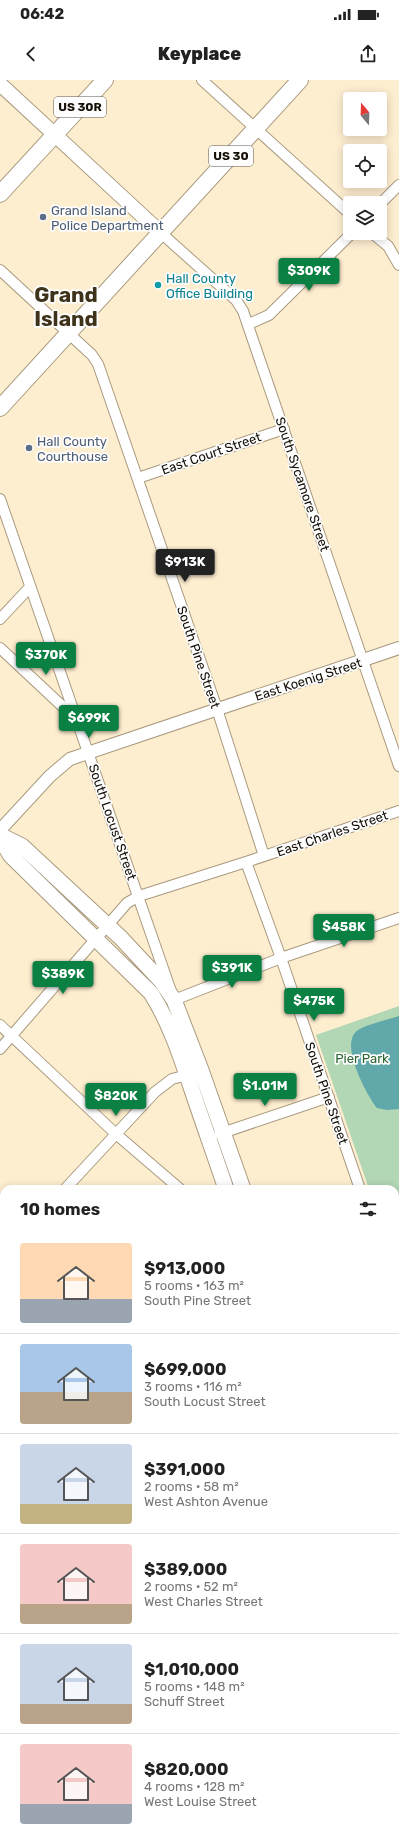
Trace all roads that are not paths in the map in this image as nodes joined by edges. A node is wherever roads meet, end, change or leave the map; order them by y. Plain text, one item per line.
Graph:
1 (105, 80) edge
2 (202, 80) edge
3 (300, 80) edge
4 (0, 84) edge
5 (256, 129) junction
6 (55, 135) junction
7 (399, 185) edge
8 (0, 194) edge
9 (387, 197) edge
10 (343, 208) edge
11 (161, 232) junction
12 (345, 240) edge
13 (381, 240) edge
14 (399, 265) edge
15 (0, 270) edge
16 (249, 324) junction
17 (68, 334) junction
18 (0, 408) edge
19 (284, 429) junction
20 (138, 478) junction
21 (0, 499) edge
22 (30, 587) junction
23 (0, 618) edge
24 (0, 648) edge
25 (399, 648) edge
26 (363, 660) junction
27 (217, 709) junction
28 (77, 721) junction
29 (89, 752) junction
30 (399, 766) edge
31 (399, 811) edge
32 (0, 830) edge
33 (0, 835) edge
34 (0, 838) edge
35 (264, 856) junction
36 (246, 862) junction
37 (139, 896) junction
38 (399, 918) edge
39 (108, 925) junction
40 (96, 940) junction
41 (281, 958) junction
42 (174, 1000) junction
43 (0, 1025) edge
44 (12, 1036) junction
45 (0, 1049) edge
46 (187, 1074) junction
47 (328, 1097) junction
48 (223, 1133) junction
49 (116, 1134) junction
50 (208, 1138) junction
51 (70, 1185) edge
52 (175, 1185) edge
53 (225, 1185) edge
54 (242, 1185) edge
55 (359, 1185) edge

1 - 6 highway, US 30R
2 - 5 street
3 - 5 highway, US 30
4 - 6 main road
5 - 10 street
5 - 11 highway, US 30
6 - 8 highway, US 30R
6 - 11 main road
7 - 9 street
11 - 16 street, South Sycamore Street
11 - 17 highway, US 30
12 - 16 street
13 - 14 street
15 - 17 street, South Pine Street
16 - 19 street, South Sycamore Street
17 - 18 highway, US 30
17 - 20 street, South Pine Street
19 - 20 street, East Court Street
19 - 26 street, South Sycamore Street
20 - 27 street, South Pine Street
21 - 22 street, South Locust Street
22 - 23 street
22 - 28 street, South Locust Street
24 - 28 street
25 - 26 street, East Koenig Street
26 - 27 street, East Koenig Street
26 - 30 street, South Sycamore Street
27 - 29 street, East Koenig Street
27 - 35 street, South Pine Street
28 - 29 street, South Locust Street
29 - 32 street, East Koenig Street
29 - 37 street, South Locust Street
31 - 35 street, East Charles Street
33 - 39 main road
34 - 40 main road
35 - 36 street, East Charles Street
36 - 37 street, East Charles Street
36 - 41 street, South Pine Street
37 - 39 street, East Charles Street
37 - 42 street, South Locust Street
38 - 41 street
39 - 40 street, East Charles Street
39 - 42 main road
40 - 44 street, East Charles Street
40 - 46 main road
41 - 42 street
41 - 47 street, South Pine Street
42 - 48 main road
43 - 44 street
44 - 45 street, East Charles Street
44 - 49 street
46 - 49 street
46 - 50 main road
47 - 48 street
47 - 55 street, South Pine Street
48 - 50 street
48 - 54 main road
49 - 51 street
49 - 52 street
50 - 53 main road

